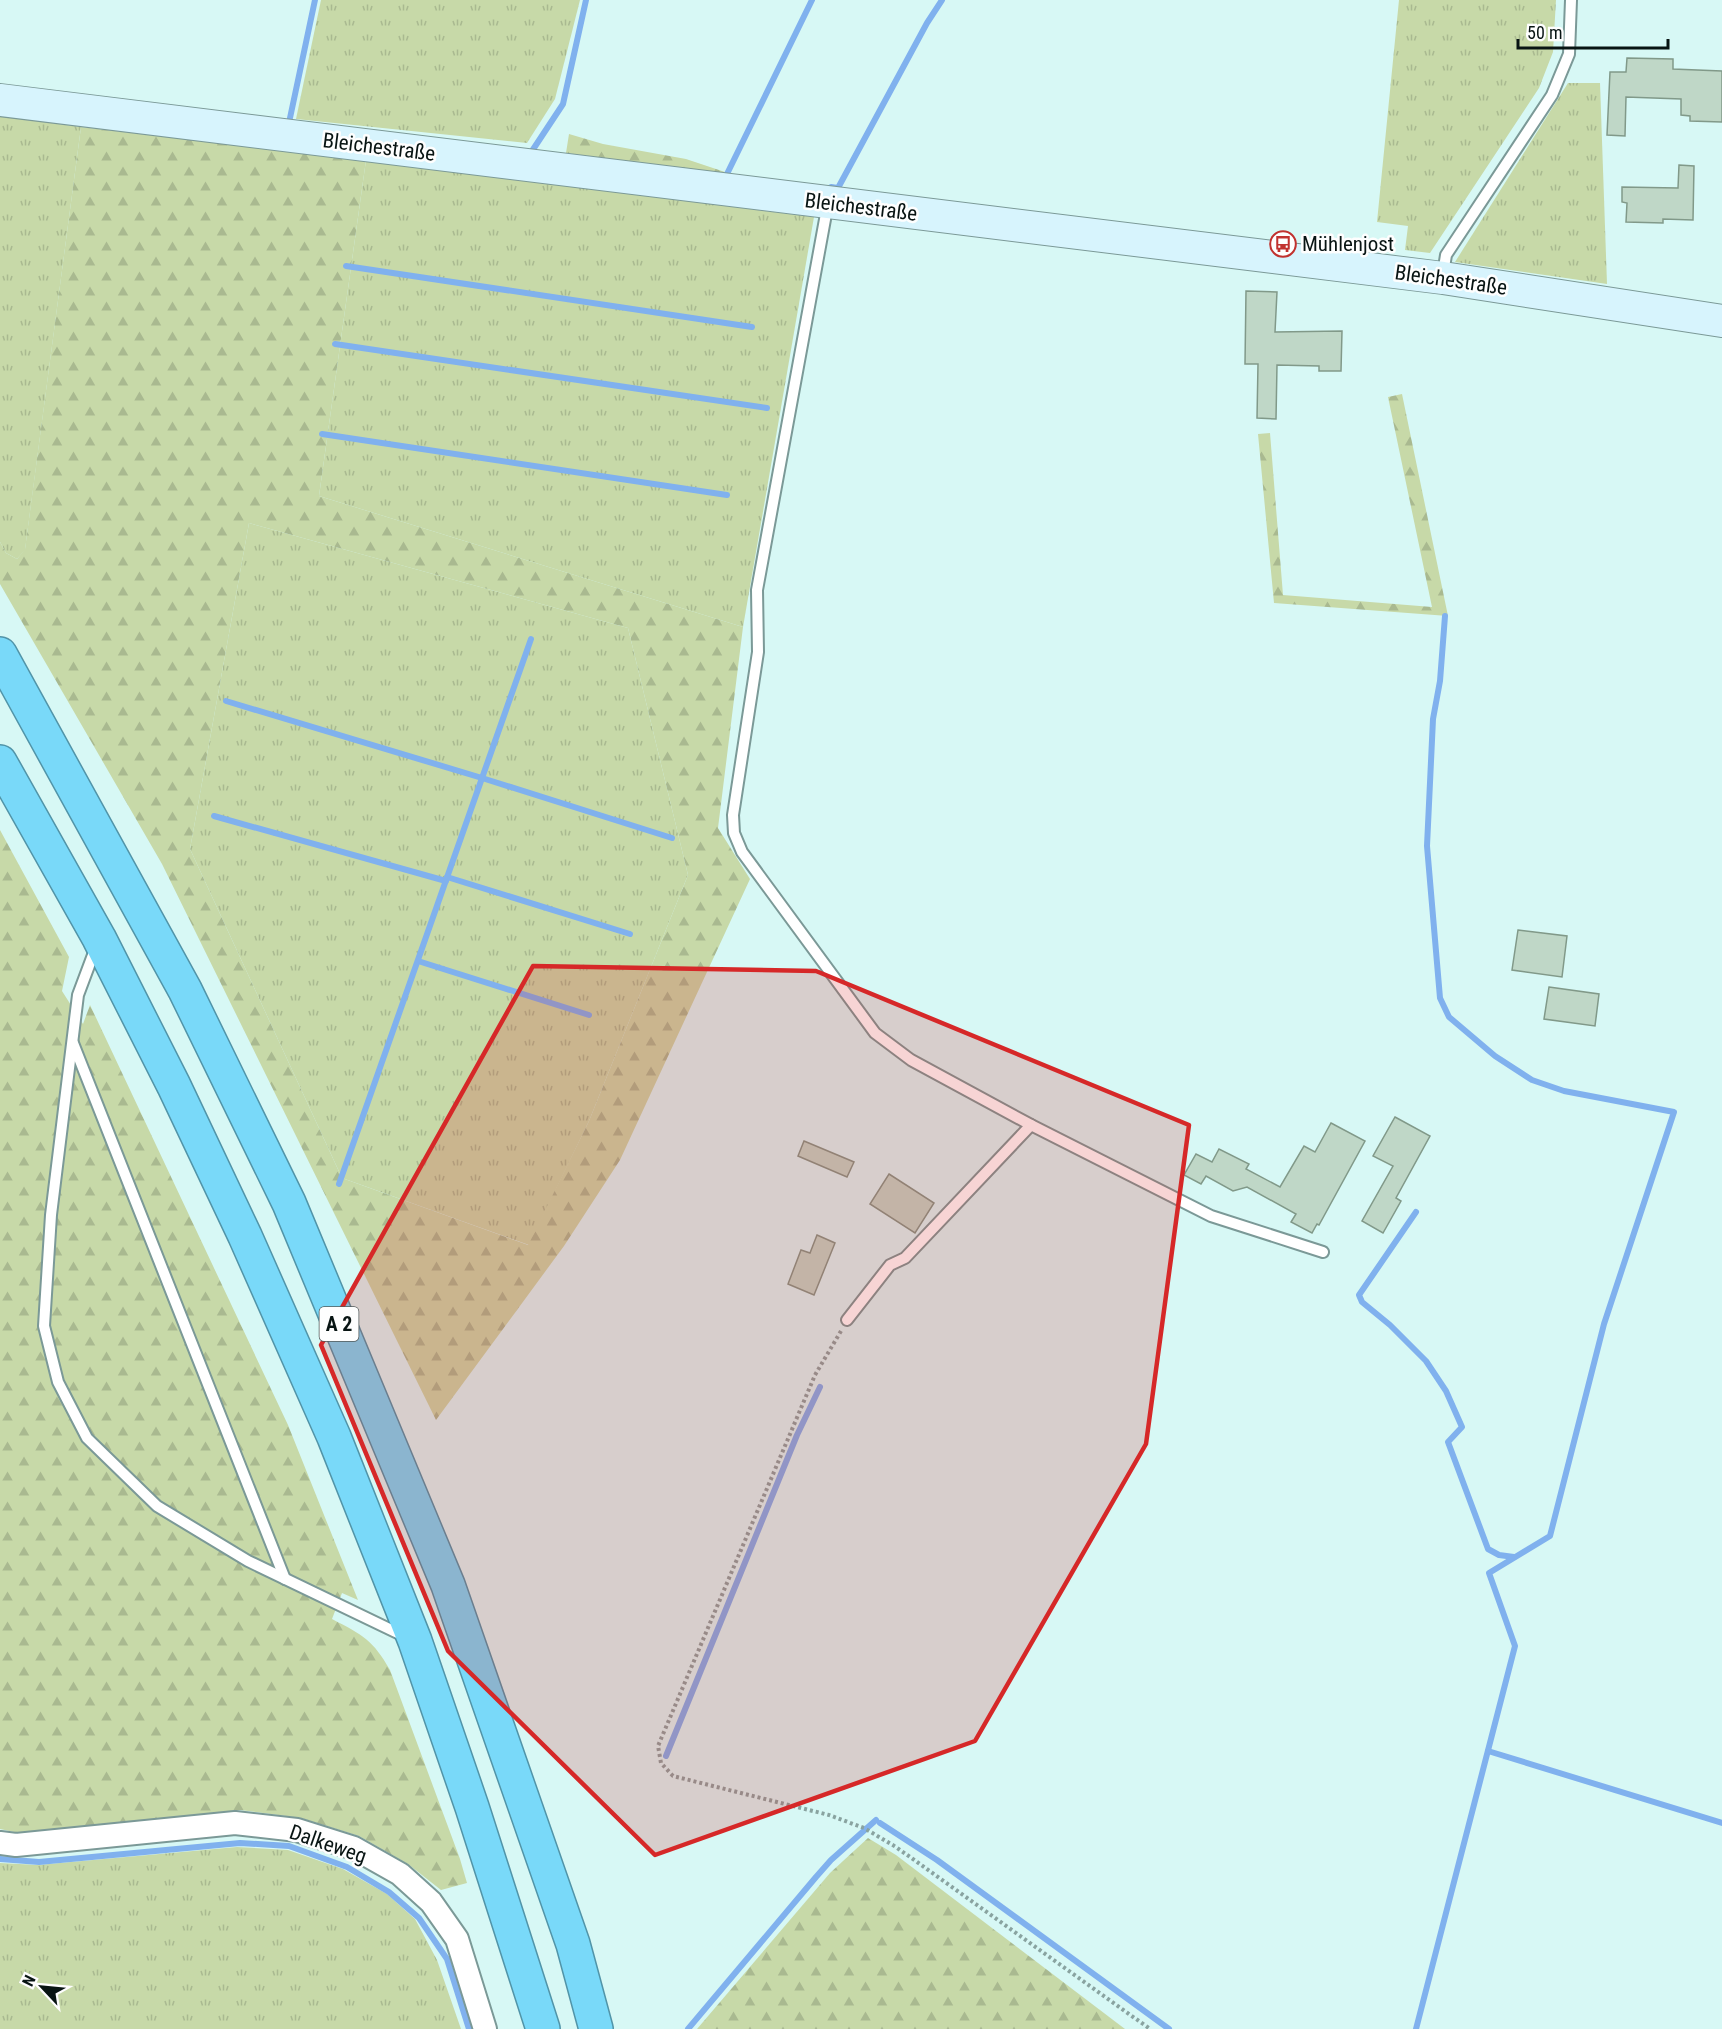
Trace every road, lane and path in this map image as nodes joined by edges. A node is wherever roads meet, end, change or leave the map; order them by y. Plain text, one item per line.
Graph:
1 (1571, 0) edge
2 (0, 100) edge
3 (828, 203) junction
4 (1443, 278) junction
5 (1722, 321) edge
6 (0, 654) edge
7 (0, 762) edge
8 (99, 938) junction
9 (72, 1040) junction
10 (1031, 1125) junction
11 (1323, 1252) dead end
12 (847, 1320) joint
13 (285, 1579) junction
14 (415, 1641) junction
15 (0, 1843) edge
16 (485, 2029) edge
17 (543, 2029) edge
18 (596, 2029) edge
19 (1150, 2029) edge

1 - 4 lane
2 - 3 street, Bleichestraße
3 - 4 street, Bleichestraße
3 - 10 lane
4 - 5 street, Bleichestraße
6 - 18 highway, A 2
7 - 8 highway, A 2
8 - 9 lane
8 - 14 highway, A 2
9 - 13 lane
9 - 13 lane
10 - 11 lane
10 - 12 lane
12 - 19 path
13 - 14 lane
14 - 17 highway, A 2
15 - 16 street, Dalkeweg

